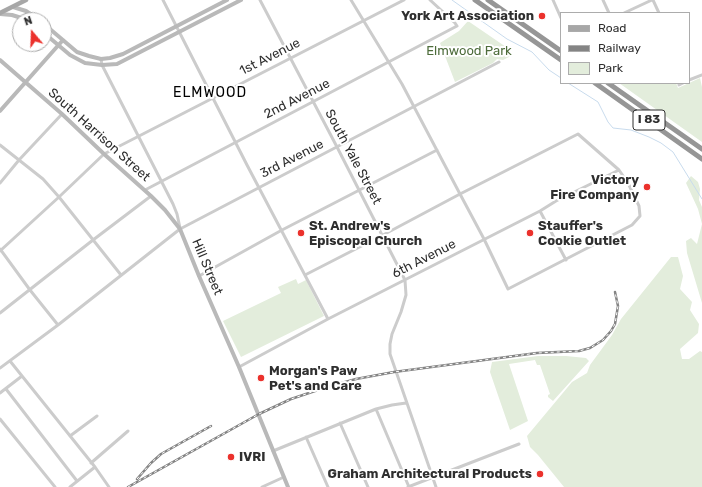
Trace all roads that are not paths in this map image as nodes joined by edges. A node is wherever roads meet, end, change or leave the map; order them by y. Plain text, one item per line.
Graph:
1 (163, 0) edge
2 (227, 0) edge
3 (241, 0) edge
4 (260, 0) edge
5 (351, 0) edge
6 (404, 0) edge
7 (430, 0) edge
8 (475, 0) edge
9 (489, 0) edge
10 (553, 0) edge
11 (604, 0) edge
12 (653, 0) edge
13 (23, 1) edge
14 (14, 7) junction
15 (27, 12) edge
16 (609, 12) edge
17 (626, 12) edge
18 (659, 12) edge
19 (0, 14) edge
20 (12, 14) edge
21 (560, 16) edge
22 (363, 20) junction
23 (176, 26) junction
24 (52, 31) edge
25 (179, 32) junction
26 (52, 40) edge
27 (63, 40) junction
28 (59, 46) junction
29 (560, 49) edge
30 (290, 58) junction
31 (101, 59) junction
32 (560, 59) edge
33 (0, 60) edge
34 (390, 62) junction
35 (499, 62) dead end
36 (102, 65) junction
37 (702, 74) edge
38 (690, 80) edge
39 (26, 82) junction
40 (596, 84) edge
41 (609, 84) edge
42 (212, 98) junction
43 (313, 102) junction
44 (413, 106) junction
45 (0, 111) edge
46 (62, 114) junction
47 (139, 137) junction
48 (236, 142) junction
49 (0, 145) edge
50 (337, 147) junction
51 (702, 149) edge
52 (437, 150) junction
53 (104, 154) junction
54 (702, 158) edge
55 (19, 160) junction
56 (618, 170) junction
57 (161, 181) junction
58 (0, 183) edge
59 (259, 187) junction
60 (145, 190) junction
61 (360, 191) junction
62 (460, 194) junction
63 (151, 196) junction
64 (59, 197) junction
65 (540, 211) junction
66 (180, 229) junction
67 (282, 230) junction
68 (382, 235) junction
69 (484, 239) junction
70 (92, 240) junction
71 (0, 250) edge
72 (566, 260) junction
73 (121, 275) junction
74 (305, 275) junction
75 (198, 276) junction
76 (405, 280) junction
77 (30, 290) junction
78 (0, 314) edge
79 (328, 319) junction
80 (58, 325) junction
81 (10, 360) junction
82 (239, 367) junction
83 (0, 368) edge
84 (22, 376) junction
85 (6, 389) junction
86 (0, 393) edge
87 (406, 403) junction
88 (376, 409) junction
89 (97, 416) dead end
90 (0, 419) edge
91 (340, 423) junction
92 (128, 431) dead end
93 (70, 436) junction
94 (306, 437) junction
95 (519, 444) dead end
96 (274, 451) junction
97 (91, 463) junction
98 (95, 467) junction
99 (284, 477) junction
100 (432, 477) junction
101 (77, 481) junction
102 (55, 487) edge
103 (70, 487) edge
104 (109, 487) edge
105 (262, 487) edge
106 (288, 487) edge
107 (328, 487) edge
108 (368, 487) edge
109 (409, 487) edge
110 (436, 487) edge

1 - 23 street
2 - 23 street
3 - 25 street
4 - 30 street, South Yale Street
5 - 22 street
6 - 22 street, 1st Avenue
7 - 34 street, 2nd Avenue
8 - 32 highway
9 - 29 highway
10 - 21 street
11 - 16 street
12 - 17 street
12 - 18 street
13 - 14 main road
14 - 15 street
14 - 19 main road
19 - 20 street
22 - 30 street, 1st Avenue
22 - 34 street
23 - 25 street
23 - 31 street
24 - 27 street
25 - 36 street
25 - 42 street
26 - 28 street
27 - 28 street
27 - 31 street
28 - 36 street
28 - 39 street
30 - 42 street, 1st Avenue
30 - 43 street, South Yale Street
31 - 36 street, Hill Street
33 - 39 street, South Harrison Street
34 - 43 street, 2nd Avenue
34 - 44 street
35 - 44 street, 3rd Avenue
36 - 47 street, Hill Street
37 - 38 street
39 - 45 street
39 - 46 street, South Harrison Street
40 - 54 highway, I 83
41 - 51 highway, I 83
42 - 47 street, 1st Avenue
42 - 48 street
43 - 48 street, 2nd Avenue
43 - 50 street, South Yale Street
44 - 50 street, 3rd Avenue
44 - 52 street
46 - 53 street, South Harrison Street
46 - 55 street
47 - 53 street, 1st Avenue
47 - 57 street, Hill Street
48 - 57 street, 2nd Avenue
48 - 59 street
49 - 55 street
50 - 59 street, 3rd Avenue
50 - 61 street, South Yale Street
52 - 61 street
52 - 62 street
53 - 60 street, South Harrison Street
53 - 64 street, 1st Avenue
55 - 58 street
55 - 64 street
56 - 62 street
56 - 65 street, 6th Avenue
56 - 72 street
57 - 60 street, 2nd Avenue
57 - 66 street, Hill Street
59 - 66 street, 3rd Avenue
59 - 67 street
60 - 63 street, South Harrison Street
61 - 67 street
61 - 68 street, South Yale Street
62 - 68 street
62 - 69 street
63 - 66 street, South Harrison Street
63 - 70 street
64 - 70 street
64 - 71 street, 1st Avenue
65 - 69 street, 6th Avenue
65 - 72 street
66 - 73 street, 3rd Avenue
66 - 75 street, Hill Street
67 - 74 street
67 - 75 street
68 - 74 street
68 - 76 street, South Yale Street
69 - 72 street
69 - 76 street, 6th Avenue
70 - 73 street
70 - 77 street
71 - 77 street
73 - 80 street, 3rd Avenue
74 - 79 street
75 - 82 street, Hill Street
76 - 79 street, 6th Avenue
76 - 87 street, South Yale Street
77 - 78 street
77 - 80 street
79 - 82 street, 6th Avenue
80 - 81 street, 3rd Avenue
81 - 83 street, 3rd Avenue
81 - 84 street
82 - 96 street, Hill Street
84 - 85 street
84 - 93 street
85 - 86 street
85 - 101 street
87 - 88 street
87 - 100 street, South Yale Street
88 - 91 street
88 - 109 street
89 - 93 street
90 - 102 street
91 - 94 street
91 - 108 street
92 - 97 street
93 - 97 street
94 - 96 street
94 - 107 street
95 - 100 street
96 - 99 street, Hill Street
97 - 98 street
98 - 101 street
98 - 104 street
99 - 105 street
99 - 106 street, Hill Street
100 - 109 street
100 - 110 street, South Yale Street
101 - 103 street

